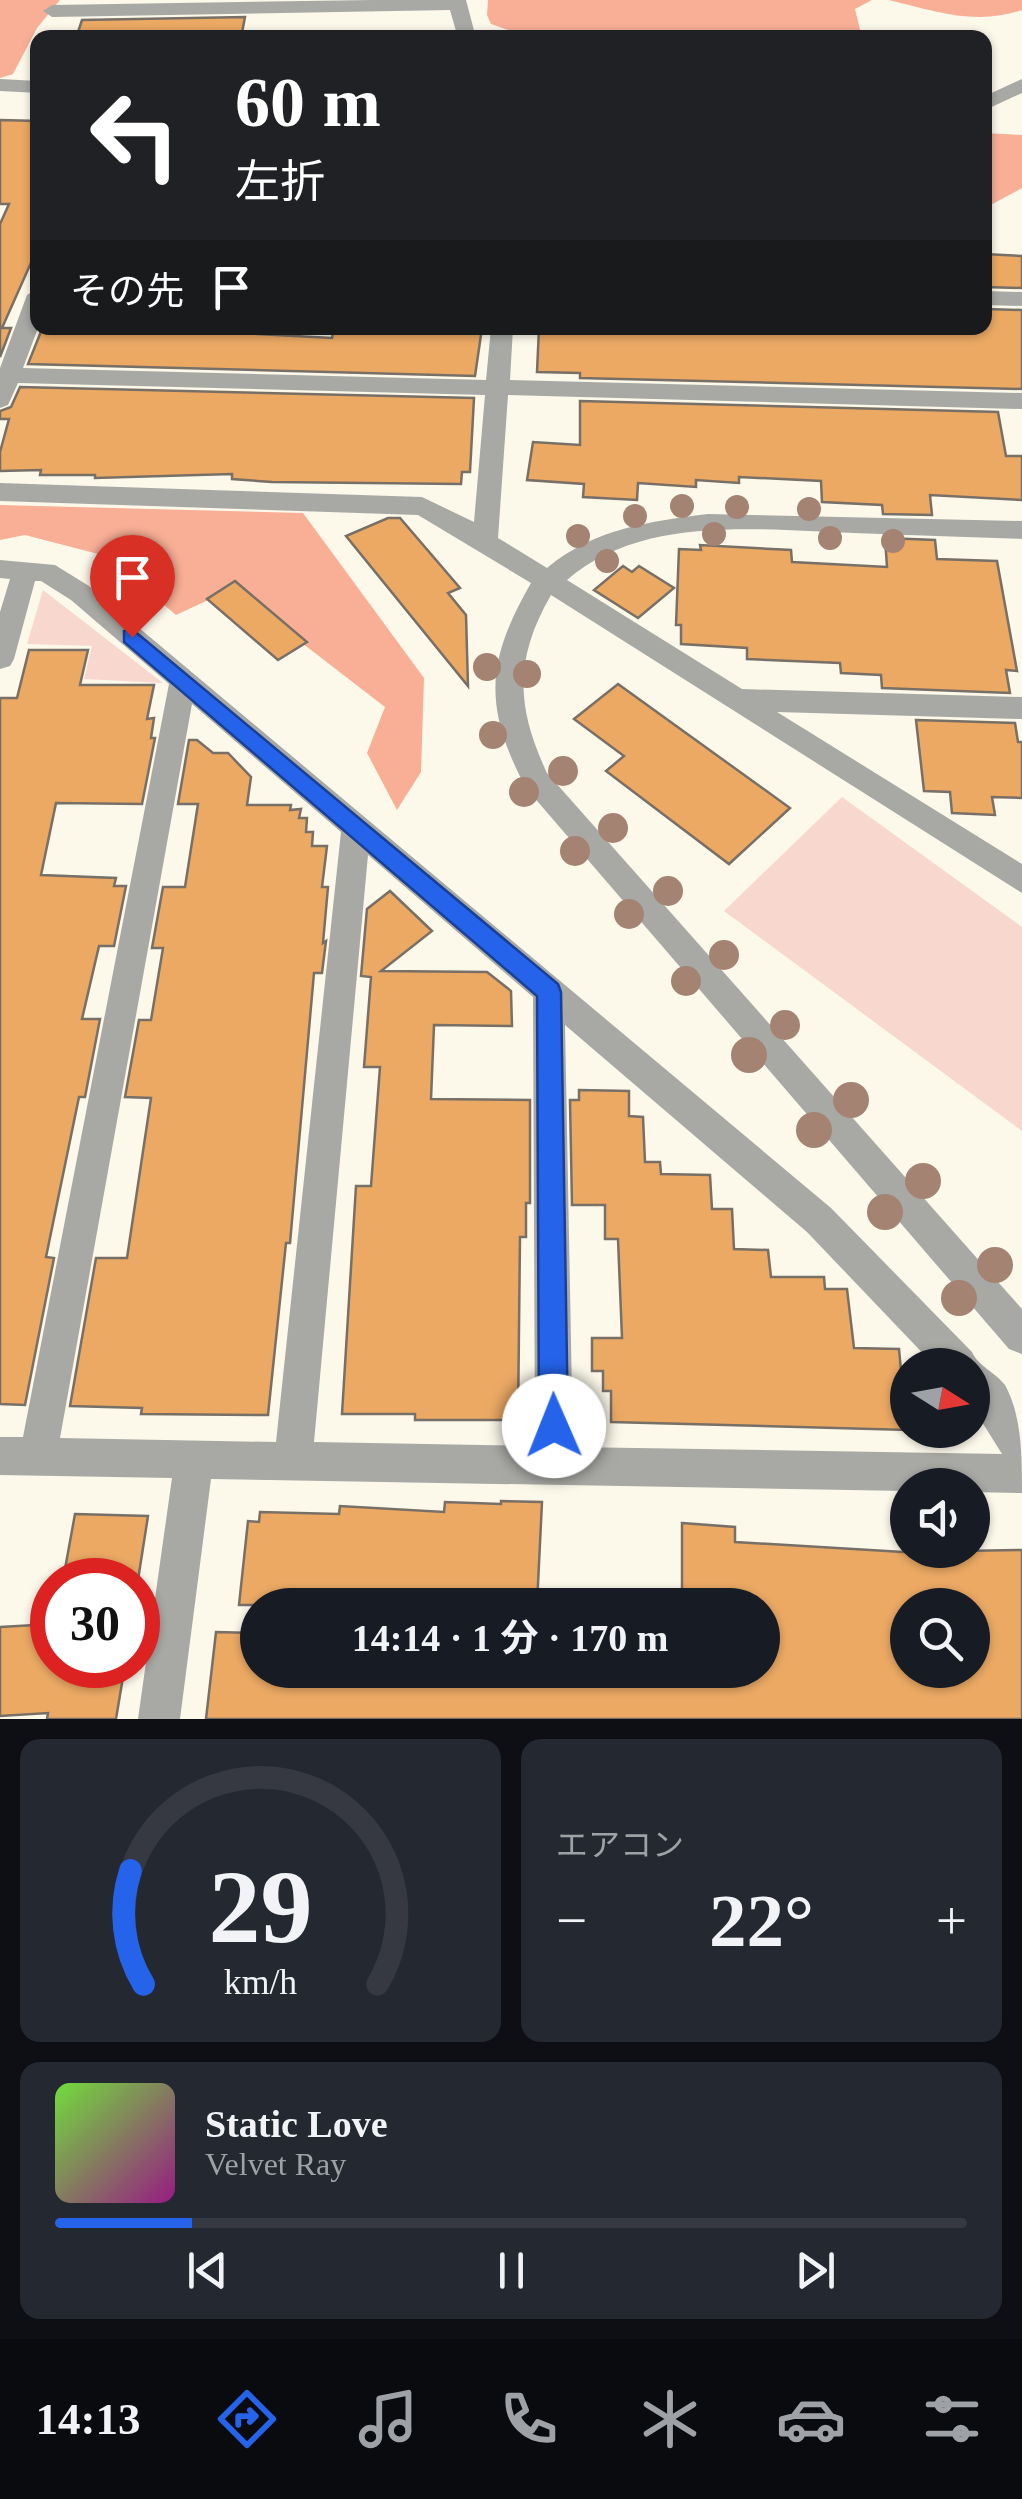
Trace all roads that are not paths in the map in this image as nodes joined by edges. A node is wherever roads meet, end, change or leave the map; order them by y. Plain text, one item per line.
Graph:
1 (457, 2) edge
2 (53, 12) edge
3 (464, 30) edge
4 (30, 83) edge
5 (1022, 84) edge
6 (0, 86) edge
7 (992, 100) edge
8 (992, 298) edge
9 (1022, 299) edge
10 (30, 317) edge
11 (501, 335) edge
12 (9, 375) junction
13 (497, 388) junction
14 (0, 400) edge
15 (1022, 401) edge
16 (0, 492) edge
17 (1022, 530) edge
18 (485, 542) junction
19 (12, 570) edge
20 (546, 582) junction
21 (0, 659) edge
22 (183, 680) junction
23 (736, 700) junction
24 (1022, 708) edge
25 (356, 827) junction
26 (1022, 880) edge
27 (549, 992) junction
28 (1022, 1336) edge
29 (943, 1348) edge
30 (990, 1397) edge
31 (1022, 1452) edge
32 (19, 1456) edge
33 (194, 1460) junction
34 (293, 1461) junction
35 (554, 1466) junction
36 (1022, 1474) edge
37 (159, 1719) edge

1 - 2 street
1 - 3 street
4 - 6 street
5 - 7 street
8 - 9 street
10 - 12 street
11 - 13 street
12 - 13 street
12 - 14 street
13 - 15 street
13 - 18 street
16 - 18 street
17 - 20 street
18 - 20 street
19 - 21 street
19 - 22 street
20 - 23 street
20 - 28 street
22 - 25 street
22 - 32 street
23 - 24 street
23 - 26 street
25 - 27 street
25 - 34 street
27 - 29 street
27 - 35 street
30 - 31 street
32 - 33 street
33 - 34 street
33 - 37 street
34 - 35 street
35 - 36 street

